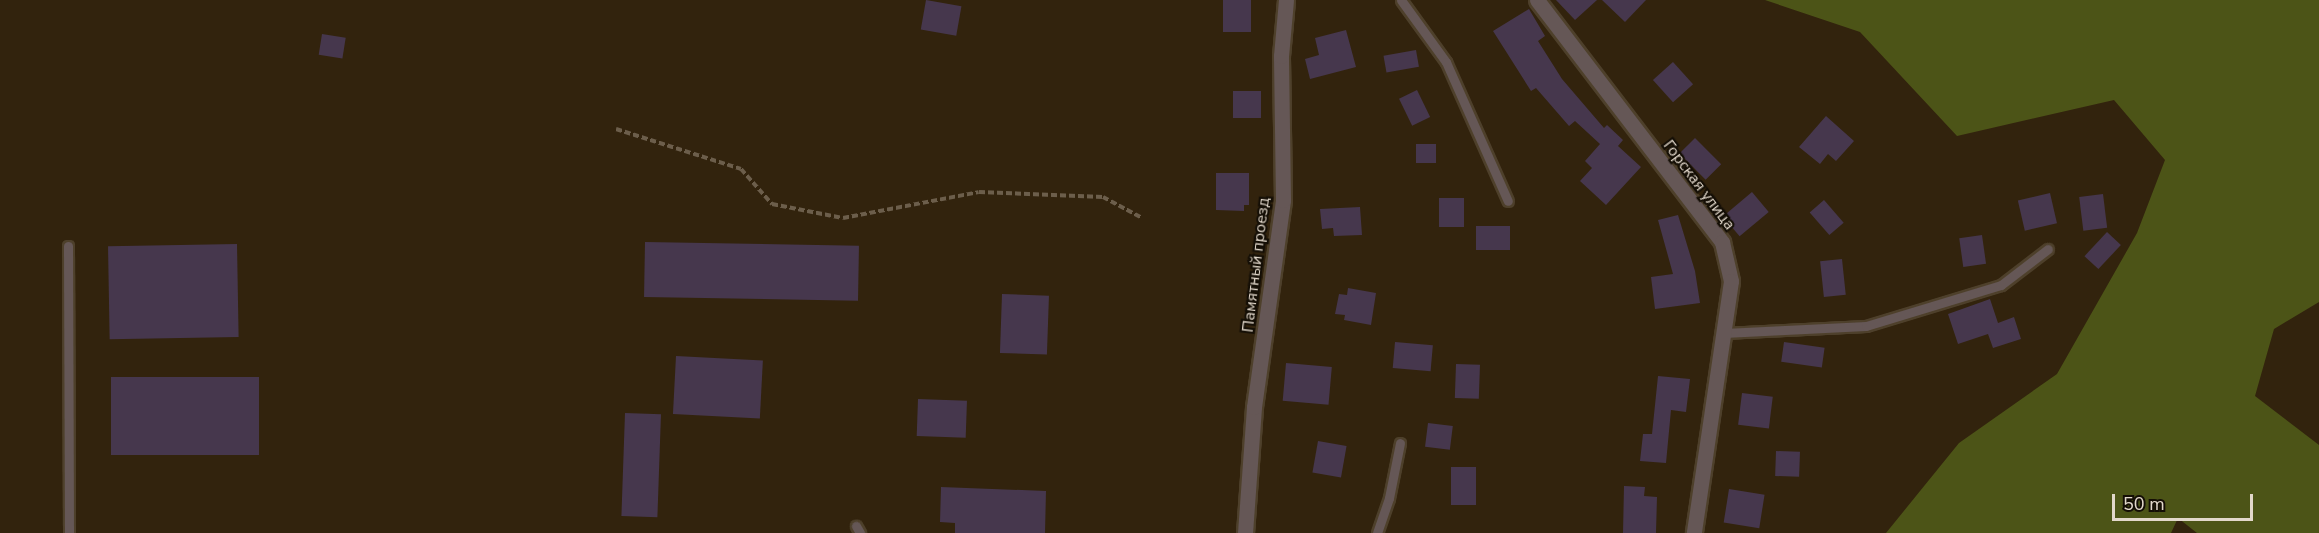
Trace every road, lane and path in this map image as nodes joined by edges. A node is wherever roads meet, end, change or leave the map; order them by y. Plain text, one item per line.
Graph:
1 (1286, 0) edge
2 (1401, 0) edge
3 (1537, 0) edge
4 (616, 129) dead end
5 (1508, 201) dead end
6 (1142, 218) dead end
7 (68, 246) dead end
8 (2048, 249) dead end
9 (1724, 333) junction
10 (1400, 443) dead end
11 (69, 533) edge
12 (1245, 533) edge
13 (1377, 533) edge
14 (1694, 533) edge

1 - 12 street, Памятный проезд
2 - 5 lane
3 - 9 street, Горская улица
4 - 6 path
7 - 11 lane
8 - 9 lane
9 - 14 street, Горская улица
10 - 13 lane

